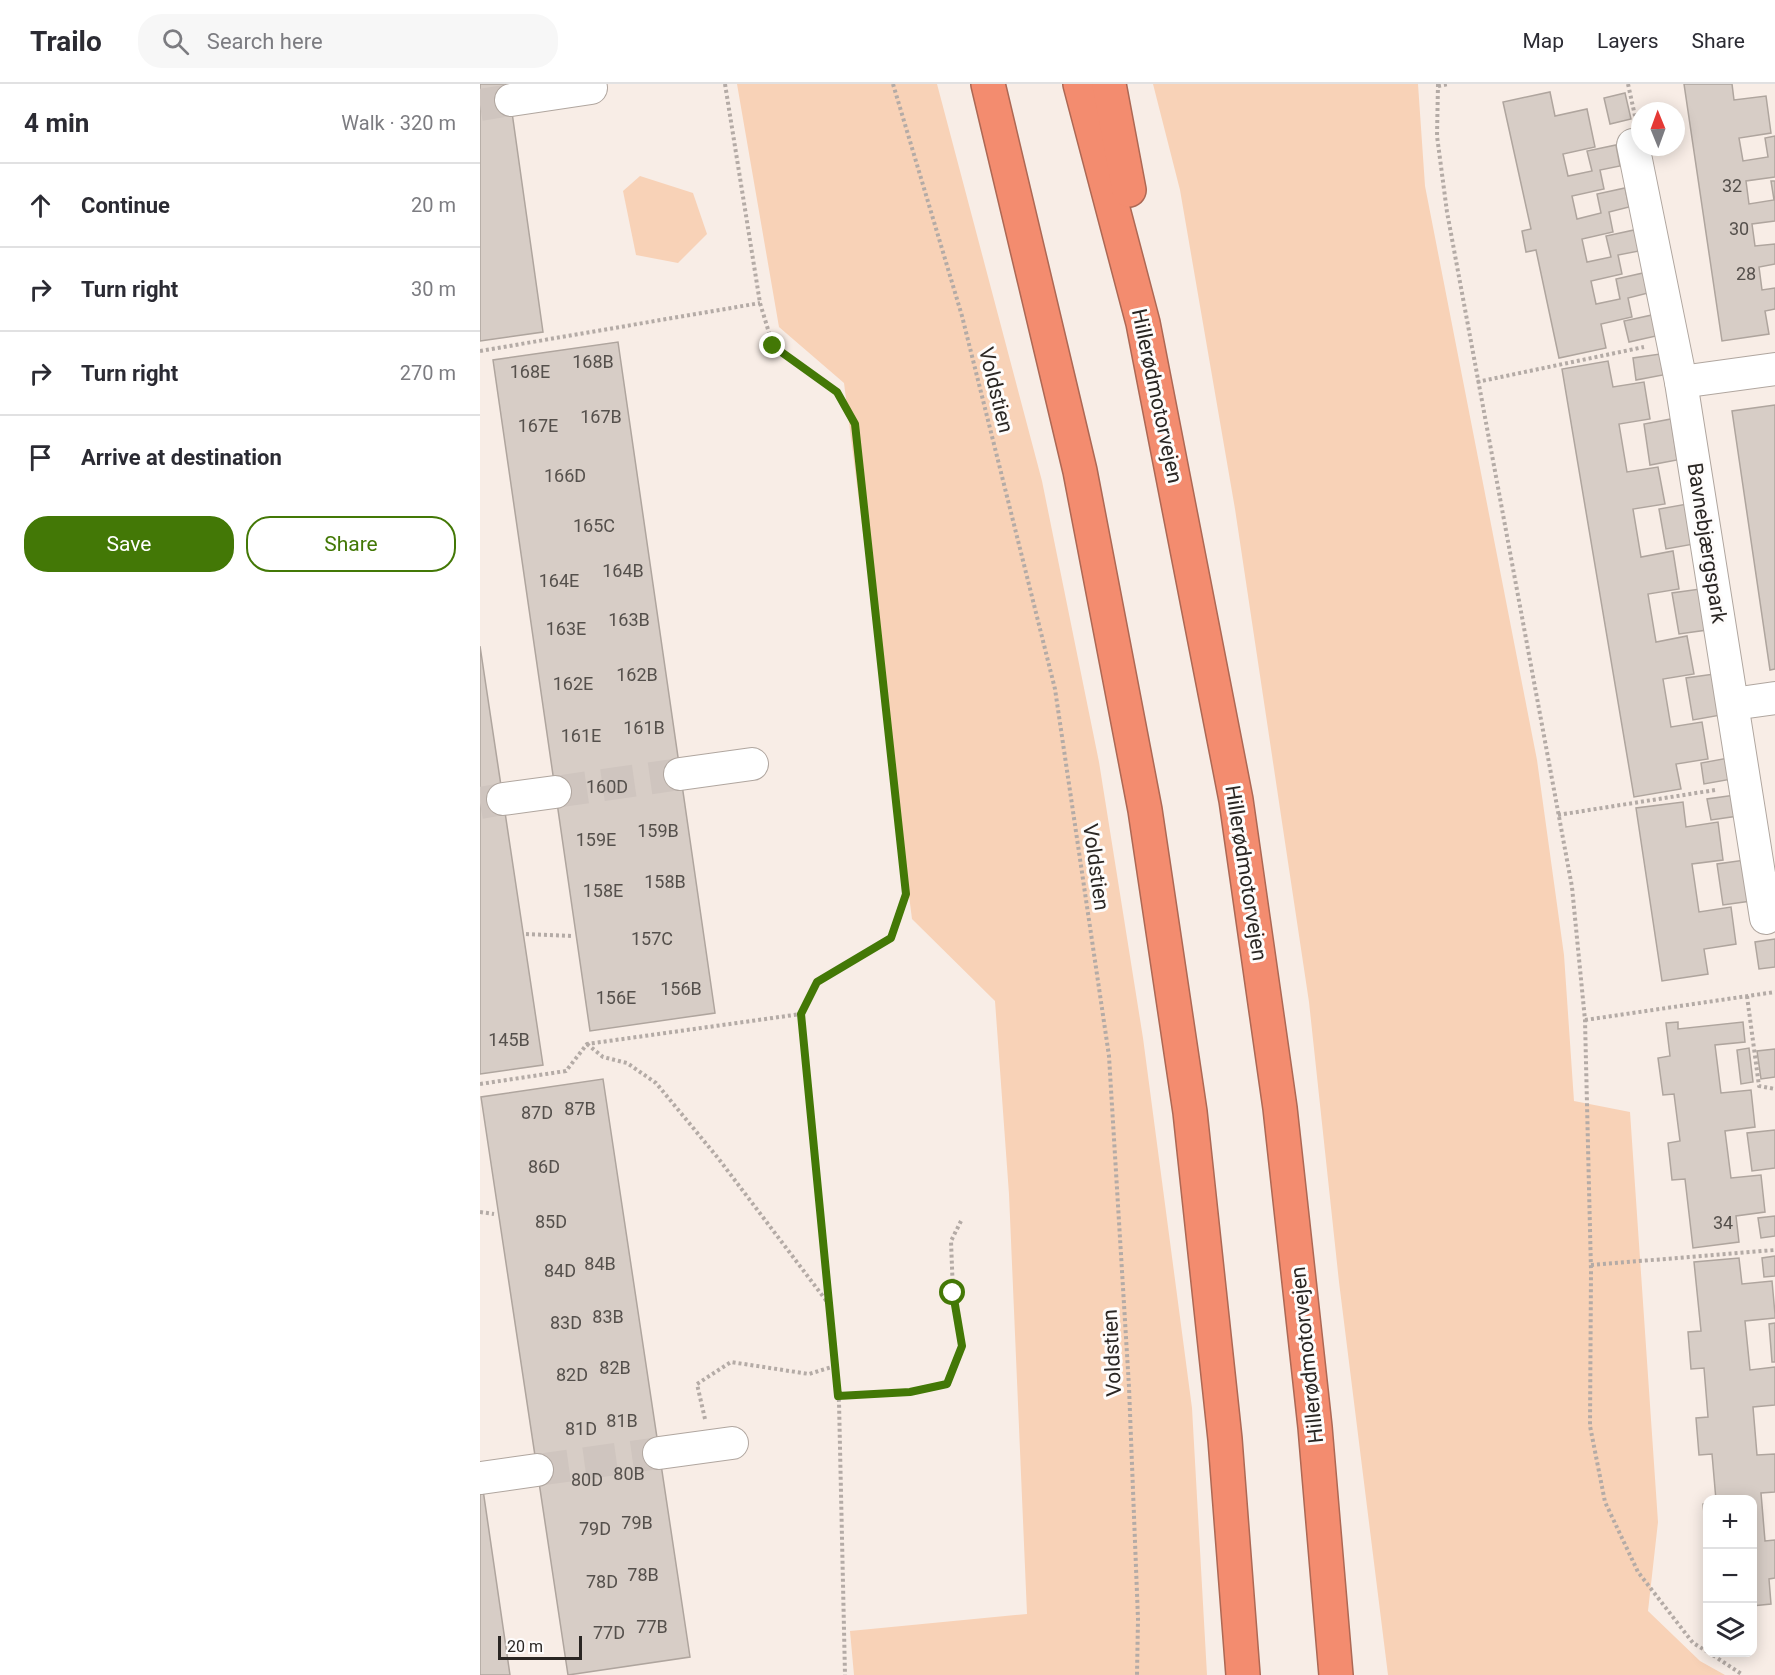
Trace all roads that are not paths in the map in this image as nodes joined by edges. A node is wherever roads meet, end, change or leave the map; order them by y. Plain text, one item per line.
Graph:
1 (988, 84) edge
2 (1080, 84) edge
3 (1109, 84) edge
4 (591, 88) dead end
5 (510, 100) tunnel mouth
6 (1635, 156) edge
7 (1143, 323) junction
8 (1775, 369) edge
9 (1681, 382) junction
10 (1775, 698) edge
11 (1733, 704) junction
12 (752, 764) dead end
13 (680, 774) tunnel mouth
14 (555, 792) tunnel mouth
15 (503, 799) tunnel mouth
16 (1766, 918) dead end
17 (722, 1445) road end
18 (659, 1453) tunnel mouth
19 (537, 1470) tunnel mouth
20 (481, 1478) edge
21 (1243, 1675) edge
22 (1335, 1675) edge

1 - 21 highway
2 - 7 highway, Hillerødmotorvejen
3 - 7 highway
4 - 5 street
6 - 9 street, Bavnebjærgspark
7 - 22 highway, Hillerødmotorvejen
8 - 9 street
9 - 11 street, Bavnebjærgspark
10 - 11 street
11 - 16 street, Bavnebjærgspark
12 - 13 street
14 - 15 street
17 - 18 street
19 - 20 street

